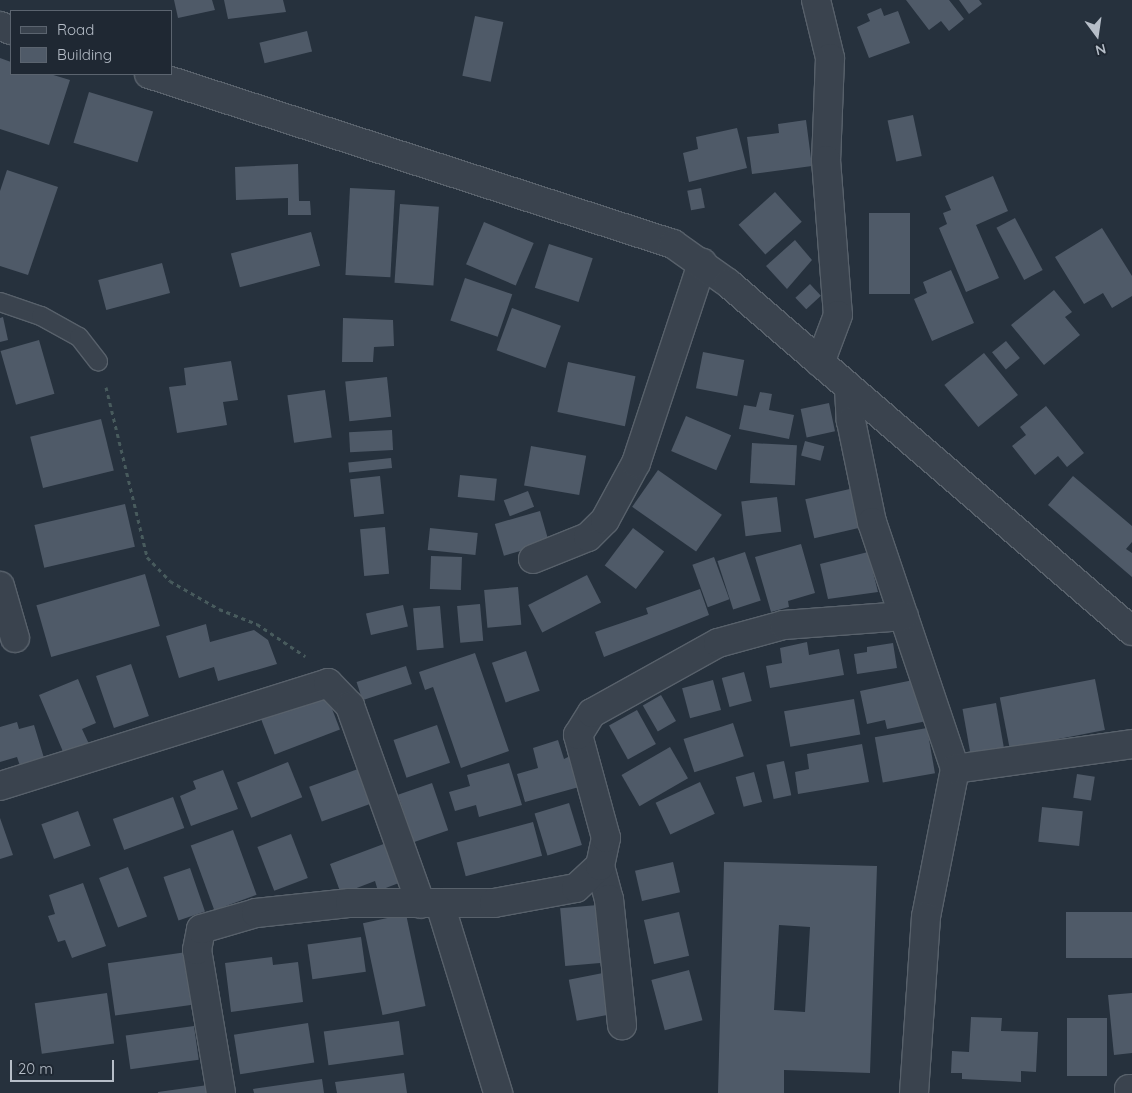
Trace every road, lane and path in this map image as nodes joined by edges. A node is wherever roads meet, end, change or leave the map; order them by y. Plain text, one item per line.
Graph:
1 (816, 0) edge
2 (152, 75) edge
3 (702, 263) junction
4 (0, 302) edge
5 (98, 361) joint
6 (820, 363) junction
7 (849, 388) junction
8 (533, 559) dead end
9 (0, 586) edge
10 (904, 616) junction
11 (1132, 631) edge
12 (15, 638) dead end
13 (328, 683) junction
14 (1132, 744) edge
15 (955, 769) junction
16 (0, 786) edge
17 (600, 866) junction
18 (431, 904) junction
19 (622, 1025) dead end
20 (221, 1093) edge
21 (498, 1093) edge
22 (914, 1093) edge

1 - 6 street
2 - 3 street
3 - 6 street
3 - 8 street
4 - 5 lane
5 - 13 path
6 - 7 street
7 - 10 street
7 - 11 street
9 - 12 street
10 - 15 street
10 - 17 street
13 - 16 street
13 - 18 street
14 - 15 street
15 - 22 street
17 - 18 street
17 - 19 street
18 - 20 street
18 - 21 street

